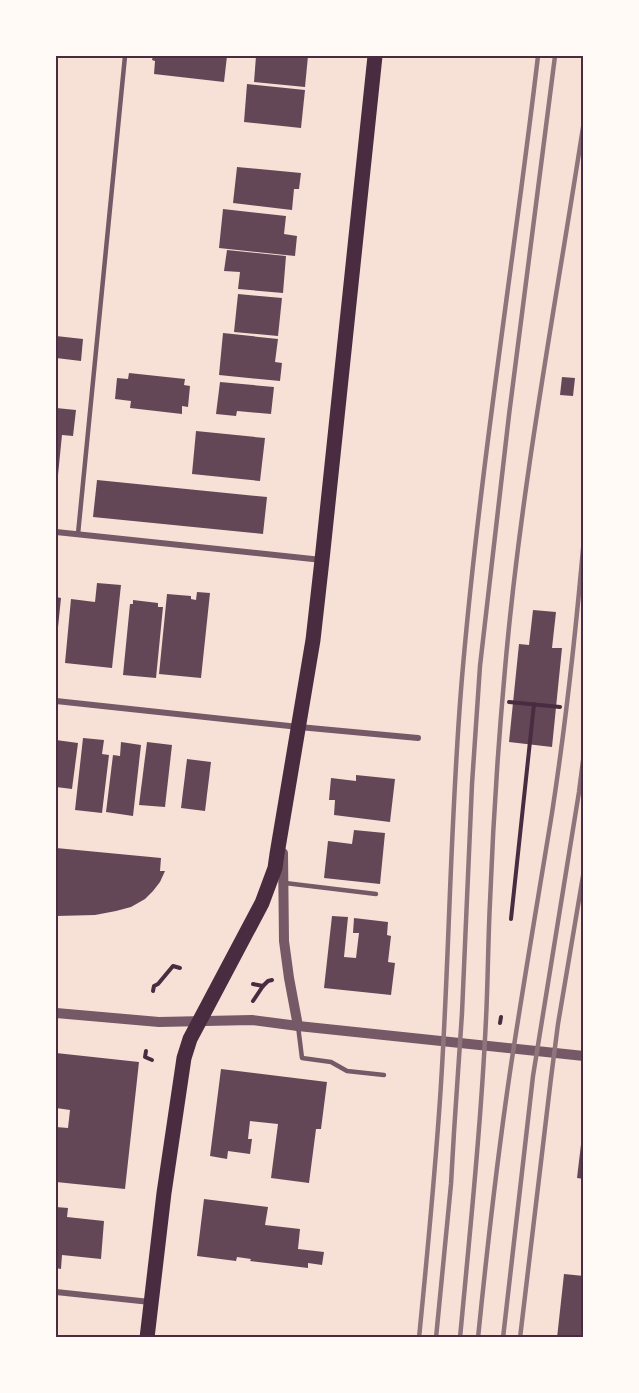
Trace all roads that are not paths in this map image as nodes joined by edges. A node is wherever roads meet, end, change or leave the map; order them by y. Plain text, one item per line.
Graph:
1 (125, 56) edge
2 (375, 56) edge
3 (56, 532) edge
4 (78, 534) junction
5 (322, 560) junction
6 (56, 701) edge
7 (299, 727) junction
8 (418, 738) dead end
9 (276, 882) junction
10 (376, 894) dead end
11 (56, 1013) edge
12 (199, 1021) junction
13 (298, 1026) junction
14 (584, 1056) edge
15 (384, 1075) dead end
16 (56, 1292) edge
17 (151, 1302) junction
18 (147, 1338) edge

1 - 4 lane
2 - 5 main road
3 - 4 street
4 - 5 street
5 - 7 main road
6 - 7 street
7 - 8 street
7 - 9 main road
9 - 10 lane
9 - 12 main road
9 - 13 street
11 - 12 street
12 - 13 street
12 - 17 main road
13 - 14 street
13 - 15 lane
16 - 17 street
17 - 18 main road

